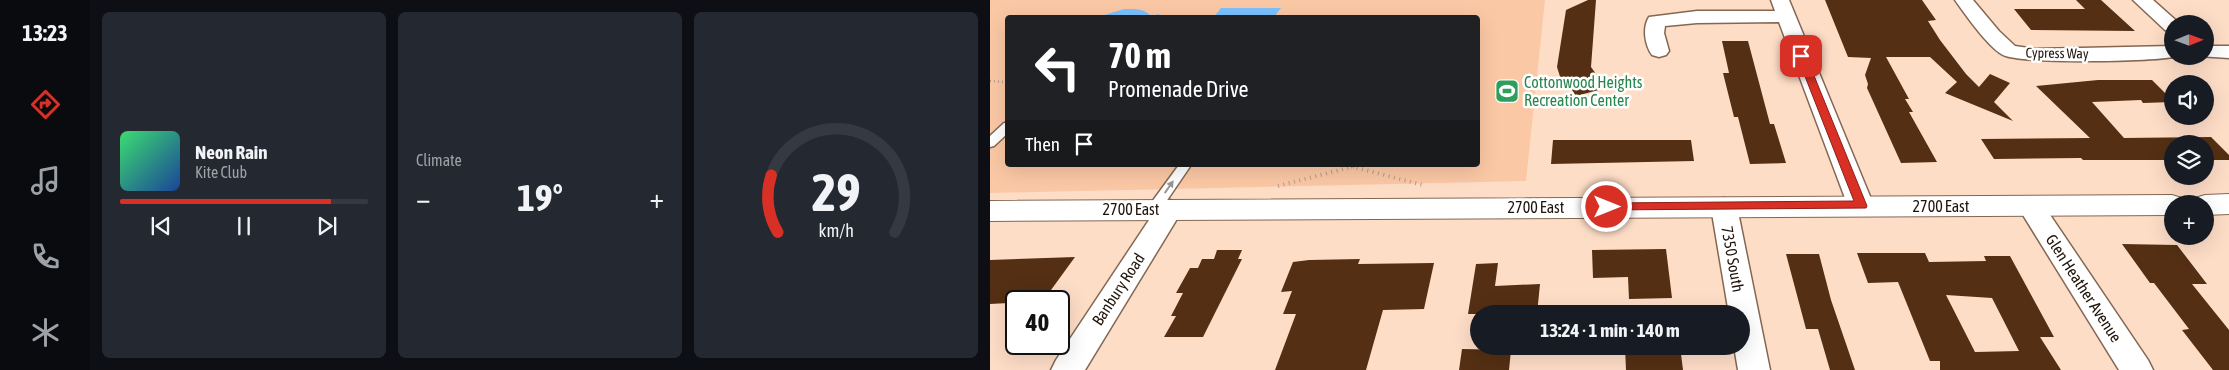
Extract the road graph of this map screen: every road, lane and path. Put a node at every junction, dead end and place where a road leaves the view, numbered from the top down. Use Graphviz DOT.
graph roads {
  1 [pos="1964,0"];
  2 [pos="2142,0"];
  3 [pos="1783,8"];
  4 [pos="2164,19"];
  5 [pos="1659,51"];
  6 [pos="2164,52"];
  7 [pos="2214,52"];
  8 [pos="2229,52"];
  9 [pos="990,81"];
  10 [pos="1005,83"];
  11 [pos="1005,129"];
  12 [pos="990,143"];
  13 [pos="1184,167"];
  14 [pos="1353,167"];
  15 [pos="1424,185"];
  16 [pos="1276,186"];
  17 [pos="2229,204"];
  18 [pos="2164,205"];
  19 [pos="2214,205"];
  20 [pos="1861,206"];
  21 [pos="1724,207"];
  22 [pos="2031,207"];
  23 [pos="1162,209"];
  24 [pos="990,211"];
  25 [pos="1067,370"];
  26 [pos="1754,370"];
  27 [pos="2137,370"];
  1 -- 6 [label="street, Cypress Way"];
  2 -- 4 [label="street"];
  3 -- 5 [label="street"];
  3 -- 20 [label="street"];
  7 -- 8 [label="street"];
  9 -- 10 [label="path"];
  11 -- 12 [label="lane"];
  23 -- 13 [label="lane, one-way"];
  14 -- 15 [label="path"];
  14 -- 16 [label="path"];
  17 -- 19 [label="street"];
  18 -- 22 [label="street, 2700 East"];
  20 -- 21 [label="street, 2700 East"];
  20 -- 22 [label="street, 2700 East"];
  21 -- 23 [label="street, 2700 East"];
  21 -- 26 [label="street, 7350 South"];
  22 -- 27 [label="street, Glen Heather Avenue"];
  23 -- 24 [label="street, 2700 East"];
  23 -- 25 [label="street, Banbury Road"];
}
